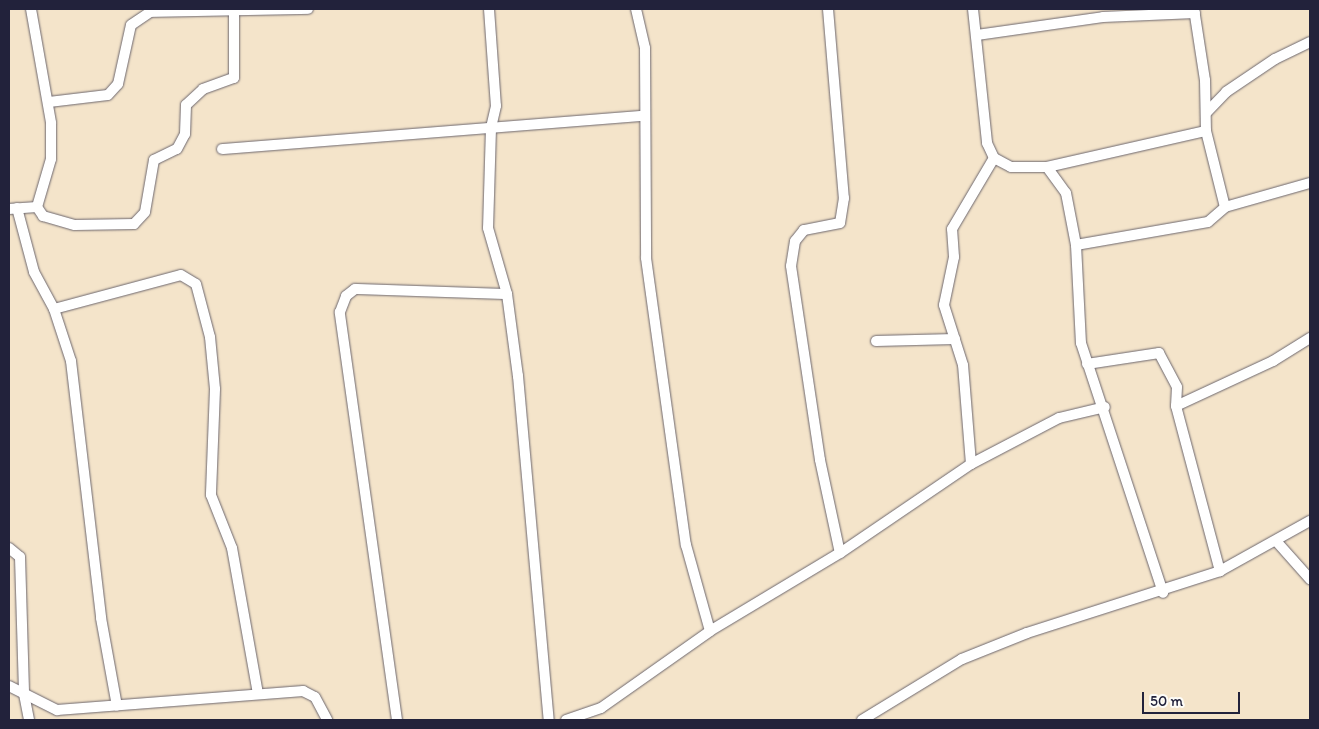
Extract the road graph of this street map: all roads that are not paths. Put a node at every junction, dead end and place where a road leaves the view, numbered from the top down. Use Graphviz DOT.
graph roads {
  1 [pos="30,9"];
  2 [pos="308,9"];
  3 [pos="489,9"];
  4 [pos="636,9"];
  5 [pos="828,9"];
  6 [pos="973,9"];
  7 [pos="1195,11"];
  8 [pos="234,12"];
  9 [pos="137,13"];
  10 [pos="977,35"];
  11 [pos="1310,42"];
  12 [pos="49,102"];
  13 [pos="1207,112"];
  14 [pos="645,116"];
  15 [pos="491,128"];
  16 [pos="1206,131"];
  17 [pos="222,149"];
  18 [pos="994,158"];
  19 [pos="1047,167"];
  20 [pos="1310,183"];
  21 [pos="37,207"];
  22 [pos="1226,207"];
  23 [pos="13,208"];
  24 [pos="1076,245"];
  25 [pos="508,294"];
  26 [pos="54,309"];
  27 [pos="1310,338"];
  28 [pos="955,339"];
  29 [pos="876,341"];
  30 [pos="1087,364"];
  31 [pos="1105,406"];
  32 [pos="1176,406"];
  33 [pos="971,464"];
  34 [pos="1310,521"];
  35 [pos="1277,542"];
  36 [pos="9,548"];
  37 [pos="840,553"];
  38 [pos="1220,572"];
  39 [pos="1310,579"];
  40 [pos="1163,593"];
  41 [pos="710,632"];
  42 [pos="9,686"];
  43 [pos="24,694"];
  44 [pos="258,694"];
  45 [pos="117,706"];
  46 [pos="29,720"];
  47 [pos="327,720"];
  48 [pos="397,720"];
  49 [pos="549,720"];
  50 [pos="566,720"];
  51 [pos="862,720"];
  1 -- 12 [label="street"];
  2 -- 8 [label="street"];
  3 -- 15 [label="street"];
  4 -- 14 [label="street"];
  5 -- 37 [label="street"];
  6 -- 10 [label="street"];
  7 -- 10 [label="street"];
  7 -- 13 [label="street"];
  8 -- 9 [label="street"];
  8 -- 21 [label="street"];
  9 -- 12 [label="street"];
  10 -- 18 [label="street"];
  11 -- 13 [label="street"];
  12 -- 21 [label="street"];
  13 -- 16 [label="street"];
  14 -- 15 [label="street"];
  14 -- 41 [label="street"];
  15 -- 17 [label="street"];
  15 -- 25 [label="street"];
  16 -- 19 [label="street"];
  16 -- 22 [label="street"];
  18 -- 19 [label="street"];
  18 -- 28 [label="street"];
  19 -- 24 [label="street"];
  20 -- 22 [label="street"];
  21 -- 23 [label="street"];
  22 -- 24 [label="street"];
  23 -- 26 [label="street"];
  24 -- 30 [label="street"];
  25 -- 48 [label="street"];
  25 -- 49 [label="street"];
  26 -- 44 [label="street"];
  26 -- 45 [label="street"];
  27 -- 32 [label="street"];
  28 -- 29 [label="street"];
  28 -- 33 [label="street"];
  30 -- 31 [label="street"];
  30 -- 32 [label="street"];
  31 -- 33 [label="street"];
  31 -- 40 [label="street"];
  32 -- 38 [label="street"];
  33 -- 37 [label="street"];
  34 -- 35 [label="street"];
  35 -- 38 [label="street"];
  35 -- 39 [label="street"];
  36 -- 43 [label="street"];
  37 -- 41 [label="street"];
  38 -- 40 [label="street"];
  40 -- 51 [label="street"];
  41 -- 50 [label="street"];
  42 -- 43 [label="street"];
  43 -- 45 [label="street"];
  43 -- 46 [label="street"];
  44 -- 45 [label="street"];
  44 -- 47 [label="street"];
}
